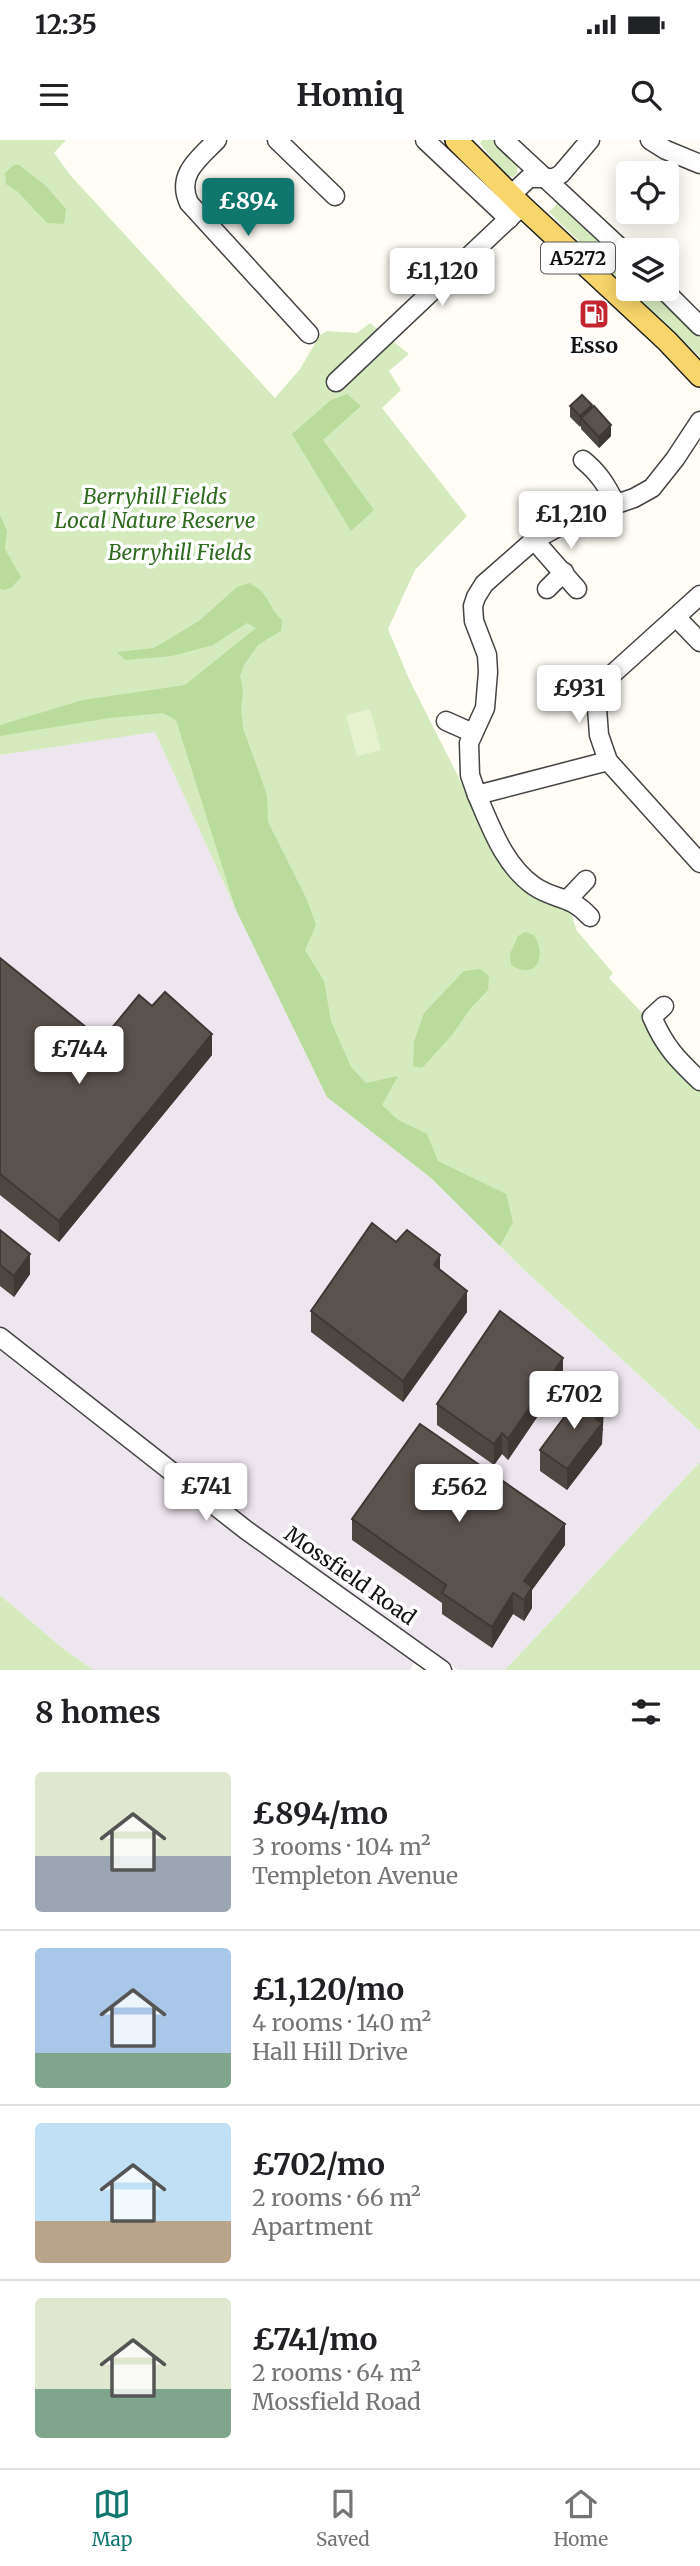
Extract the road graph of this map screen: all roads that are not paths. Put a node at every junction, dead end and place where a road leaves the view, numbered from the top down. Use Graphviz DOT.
graph roads {
  1 [pos="277,140"];
  2 [pos="425,140"];
  3 [pos="456,140"];
  4 [pos="504,140"];
  5 [pos="590,140"];
  6 [pos="650,140"];
  7 [pos="214,141"];
  8 [pos="700,164"];
  9 [pos="542,177"];
  10 [pos="335,196"];
  11 [pos="514,206"];
  12 [pos="616,244"];
  13 [pos="676,301"];
  14 [pos="699,323"];
  15 [pos="309,334"];
  16 [pos="700,376"];
  17 [pos="335,382"];
  18 [pos="700,421"];
  19 [pos="596,464"];
  20 [pos="615,503"];
  21 [pos="534,540"];
  22 [pos="564,572"];
  23 [pos="547,589"];
  24 [pos="578,589"];
  25 [pos="700,596"];
  26 [pos="676,617"];
  27 [pos="700,642"];
  28 [pos="446,722"];
  29 [pos="473,733"];
  30 [pos="608,761"];
  31 [pos="477,795"];
  32 [pos="700,863"];
  33 [pos="586,880"];
  34 [pos="568,899"];
  35 [pos="590,917"];
  36 [pos="653,1010"];
  37 [pos="700,1082"];
  38 [pos="0,1337"];
  39 [pos="442,1670"];
  1 -- 10 [label="street"];
  2 -- 11 [label="street"];
  3 -- 11 [label="main road, A5272"];
  4 -- 9 [label="street"];
  5 -- 9 [label="street"];
  6 -- 8 [label="street"];
  7 -- 15 [label="street"];
  9 -- 11 [label="street"];
  9 -- 12 [label="street"];
  11 -- 16 [label="main road, A5272"];
  11 -- 17 [label="street"];
  13 -- 14 [label="street"];
  18 -- 20 [label="street"];
  19 -- 20 [label="street"];
  20 -- 21 [label="street"];
  21 -- 22 [label="street"];
  21 -- 29 [label="street"];
  22 -- 23 [label="street"];
  22 -- 24 [label="street"];
  25 -- 26 [label="street"];
  26 -- 27 [label="street"];
  26 -- 30 [label="street"];
  28 -- 29 [label="street"];
  29 -- 31 [label="street"];
  30 -- 31 [label="street"];
  30 -- 32 [label="street"];
  31 -- 34 [label="street"];
  33 -- 34 [label="street"];
  34 -- 35 [label="street"];
  36 -- 37 [label="street"];
  38 -- 39 [label="street, Mossfield Road"];
}
